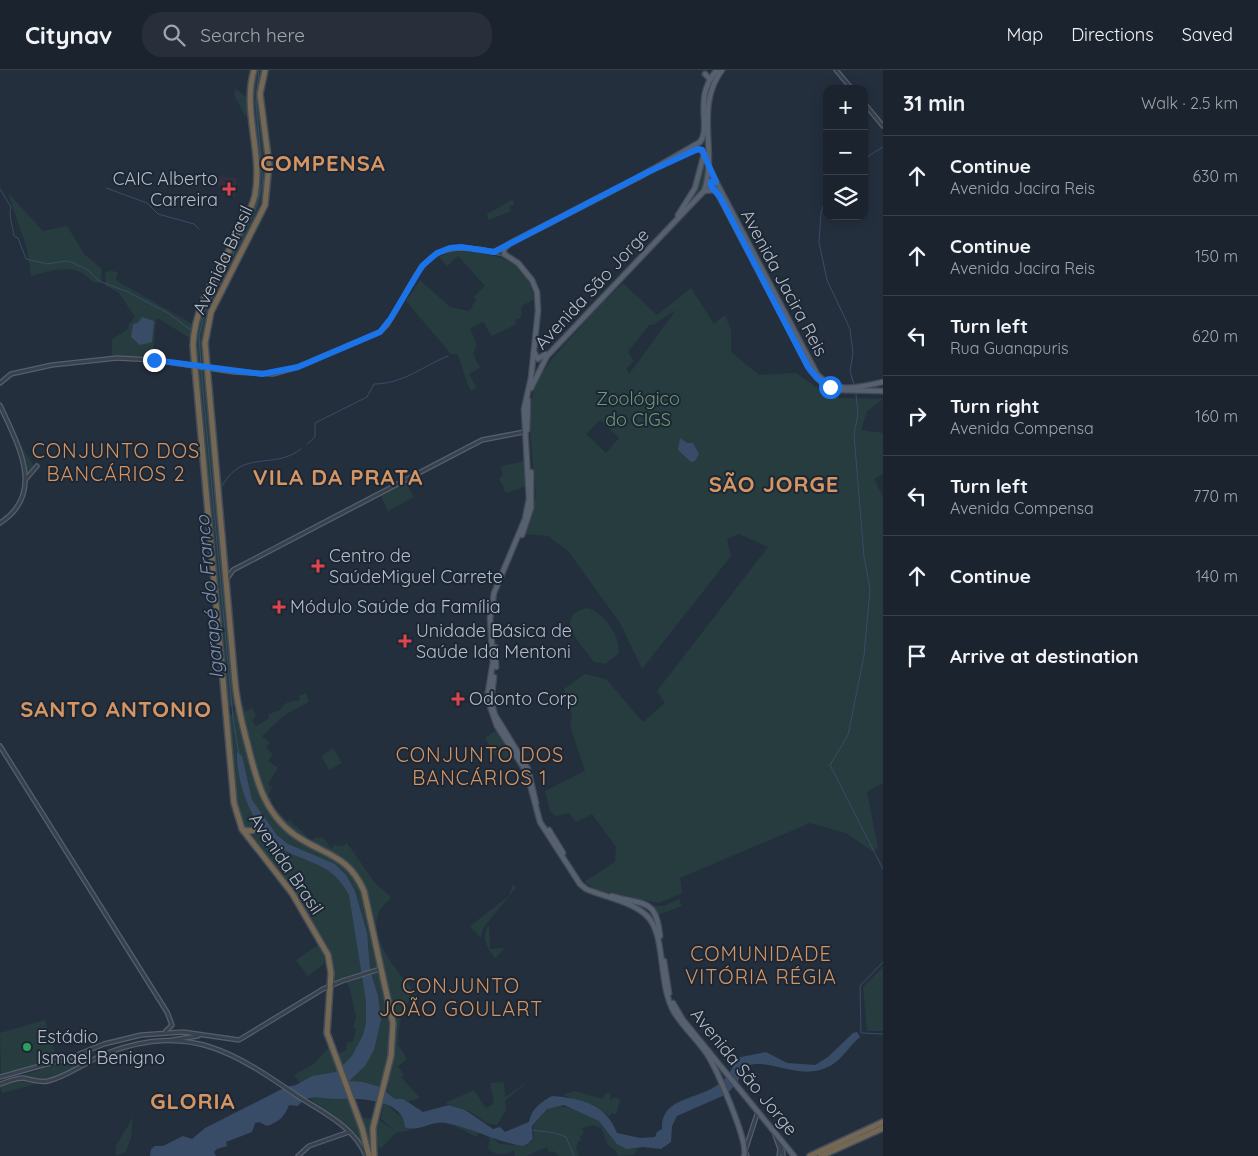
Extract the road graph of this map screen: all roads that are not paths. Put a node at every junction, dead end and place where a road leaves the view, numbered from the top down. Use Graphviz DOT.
graph roads {
  1 [pos="254,70"];
  2 [pos="266,70"];
  3 [pos="717,70"];
  4 [pos="722,70"];
  5 [pos="836,70"];
  6 [pos="705,74"];
  7 [pos="710,78"];
  8 [pos="849,85"];
  9 [pos="868,108"];
  10 [pos="883,126"];
  11 [pos="703,151"];
  12 [pos="709,168"];
  13 [pos="648,172"];
  14 [pos="716,182"];
  15 [pos="714,190"];
  16 [pos="704,192"];
  17 [pos="671,224"];
  18 [pos="509,244"];
  19 [pos="494,252"];
  20 [pos="504,254"];
  21 [pos="605,296"];
  22 [pos="534,351"];
  23 [pos="195,366"];
  24 [pos="205,368"];
  25 [pos="882,382"];
  26 [pos="0,383"];
  27 [pos="883,391"];
  28 [pos="0,404"];
  29 [pos="524,432"];
  30 [pos="37,466"];
  31 [pos="26,480"];
  32 [pos="0,523"];
  33 [pos="225,567"];
  34 [pos="233,570"];
  35 [pos="226,581"];
  36 [pos="0,746"];
  37 [pos="257,829"];
  38 [pos="242,830"];
  39 [pos="383,971"];
  40 [pos="331,986"];
  41 [pos="163,1032"];
  42 [pos="213,1037"];
  43 [pos="170,1041"];
  44 [pos="96,1048"];
  45 [pos="85,1052"];
  46 [pos="99,1056"];
  47 [pos="90,1061"];
  48 [pos="0,1077"];
  49 [pos="0,1084"];
  50 [pos="758,1110"];
  51 [pos="883,1122"];
  52 [pos="345,1128"];
  53 [pos="883,1128"];
  54 [pos="774,1131"];
  55 [pos="350,1132"];
  56 [pos="341,1133"];
  57 [pos="745,1154"];
  58 [pos="298,1156"];
  59 [pos="368,1156"];
  60 [pos="374,1156"];
  61 [pos="780,1156"];
  62 [pos="783,1156"];
  63 [pos="794,1156"];
  64 [pos="810,1156"];
  65 [pos="821,1156"];
  1 -- 23 [label="highway, Avenida Brasil"];
  2 -- 24 [label="highway, Avenida Brasil"];
  3 -- 7 [label="main road"];
  4 -- 12 [label="main road"];
  5 -- 8 [label="street"];
  6 -- 7 [label="main road"];
  7 -- 13 [label="main road"];
  9 -- 10 [label="street"];
  11 -- 12 [label="main road"];
  11 -- 13 [label="main road"];
  11 -- 17 [label="main road"];
  12 -- 14 [label="main road, Avenida Jacira Reis"];
  12 -- 16 [label="main road"];
  13 -- 18 [label="main road"];
  14 -- 15 [label="main road"];
  14 -- 25 [label="main road, Avenida Jacira Reis"];
  15 -- 16 [label="main road"];
  15 -- 27 [label="main road, Avenida Jacira Reis"];
  16 -- 17 [label="main road, Avenida São Jorge"];
  17 -- 21 [label="main road, Avenida São Jorge"];
  18 -- 19 [label="street"];
  18 -- 20 [label="main road"];
  19 -- 20 [label="street"];
  19 -- 24 [label="street"];
  20 -- 22 [label="main road, Avenida São Jorge"];
  21 -- 22 [label="main road"];
  21 -- 50 [label="main road, Avenida São Jorge"];
  22 -- 29 [label="main road, Avenida São Jorge"];
  23 -- 24 [label="street"];
  23 -- 26 [label="street"];
  23 -- 38 [label="highway, Avenida Brasil"];
  24 -- 33 [label="highway, Avenida Brasil"];
  28 -- 31 [label="street"];
  29 -- 34 [label="street"];
  29 -- 57 [label="main road, Avenida São Jorge"];
  30 -- 31 [label="street"];
  31 -- 32 [label="street"];
  33 -- 34 [label="street"];
  33 -- 35 [label="highway, Avenida Brasil"];
  34 -- 35 [label="street"];
  35 -- 39 [label="highway, Avenida Brasil"];
  36 -- 41 [label="street"];
  37 -- 38 [label="highway"];
  38 -- 40 [label="highway, Avenida Brasil"];
  39 -- 40 [label="street"];
  39 -- 60 [label="highway, Avenida Brasil"];
  40 -- 42 [label="street"];
  40 -- 59 [label="highway, Avenida Brasil"];
  41 -- 42 [label="street"];
  41 -- 44 [label="street"];
  42 -- 43 [label="street"];
  43 -- 46 [label="street"];
  43 -- 52 [label="street"];
  44 -- 45 [label="street"];
  44 -- 46 [label="street"];
  45 -- 47 [label="street"];
  45 -- 48 [label="street"];
  46 -- 47 [label="street"];
  47 -- 49 [label="street"];
  50 -- 54 [label="main road, Avenida São Jorge"];
  50 -- 57 [label="street"];
  51 -- 64 [label="highway"];
  52 -- 55 [label="street"];
  52 -- 56 [label="street"];
  53 -- 65 [label="highway"];
  54 -- 61 [label="street"];
  54 -- 62 [label="street"];
  54 -- 63 [label="main road, Avenida São Jorge"];
  55 -- 56 [label="street"];
  55 -- 59 [label="street"];
  56 -- 58 [label="street"];
}
